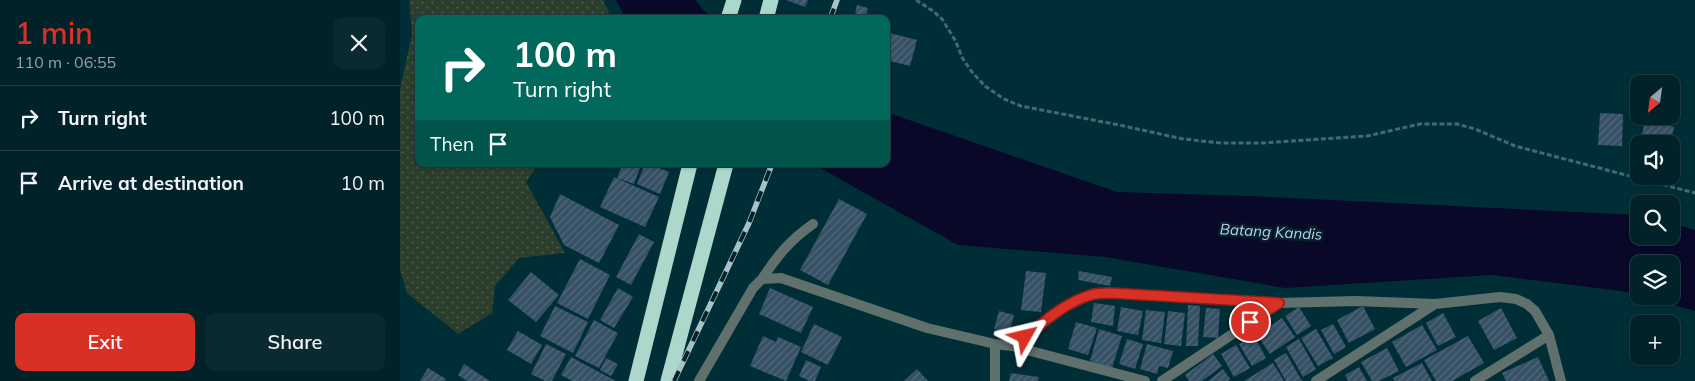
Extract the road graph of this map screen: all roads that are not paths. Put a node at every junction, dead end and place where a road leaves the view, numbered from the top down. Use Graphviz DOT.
graph roads {
  1 [pos="734,0"];
  2 [pos="771,0"];
  3 [pos="730,15"];
  4 [pos="767,15"];
  5 [pos="689,167"];
  6 [pos="725,167"];
  7 [pos="813,224"];
  8 [pos="762,279"];
  9 [pos="1279,303"];
  10 [pos="1436,304"];
  11 [pos="1549,335"];
  12 [pos="995,344"];
  13 [pos="1012,346"];
  14 [pos="636,381"];
  15 [pos="668,381"];
  16 [pos="699,381"];
  17 [pos="994,381"];
  18 [pos="1144,381"];
  19 [pos="1162,381"];
  20 [pos="1316,381"];
  21 [pos="1475,381"];
  22 [pos="1561,381"];
  1 -- 3 [label="highway"];
  2 -- 4 [label="highway"];
  5 -- 14 [label="highway"];
  6 -- 15 [label="highway"];
  7 -- 8 [label="street"];
  8 -- 12 [label="street"];
  8 -- 16 [label="street"];
  9 -- 10 [label="street"];
  9 -- 13 [label="street"];
  9 -- 19 [label="street"];
  10 -- 11 [label="street"];
  10 -- 20 [label="street"];
  11 -- 21 [label="street"];
  11 -- 22 [label="street"];
  12 -- 13 [label="street"];
  12 -- 17 [label="street"];
  13 -- 18 [label="street"];
}
